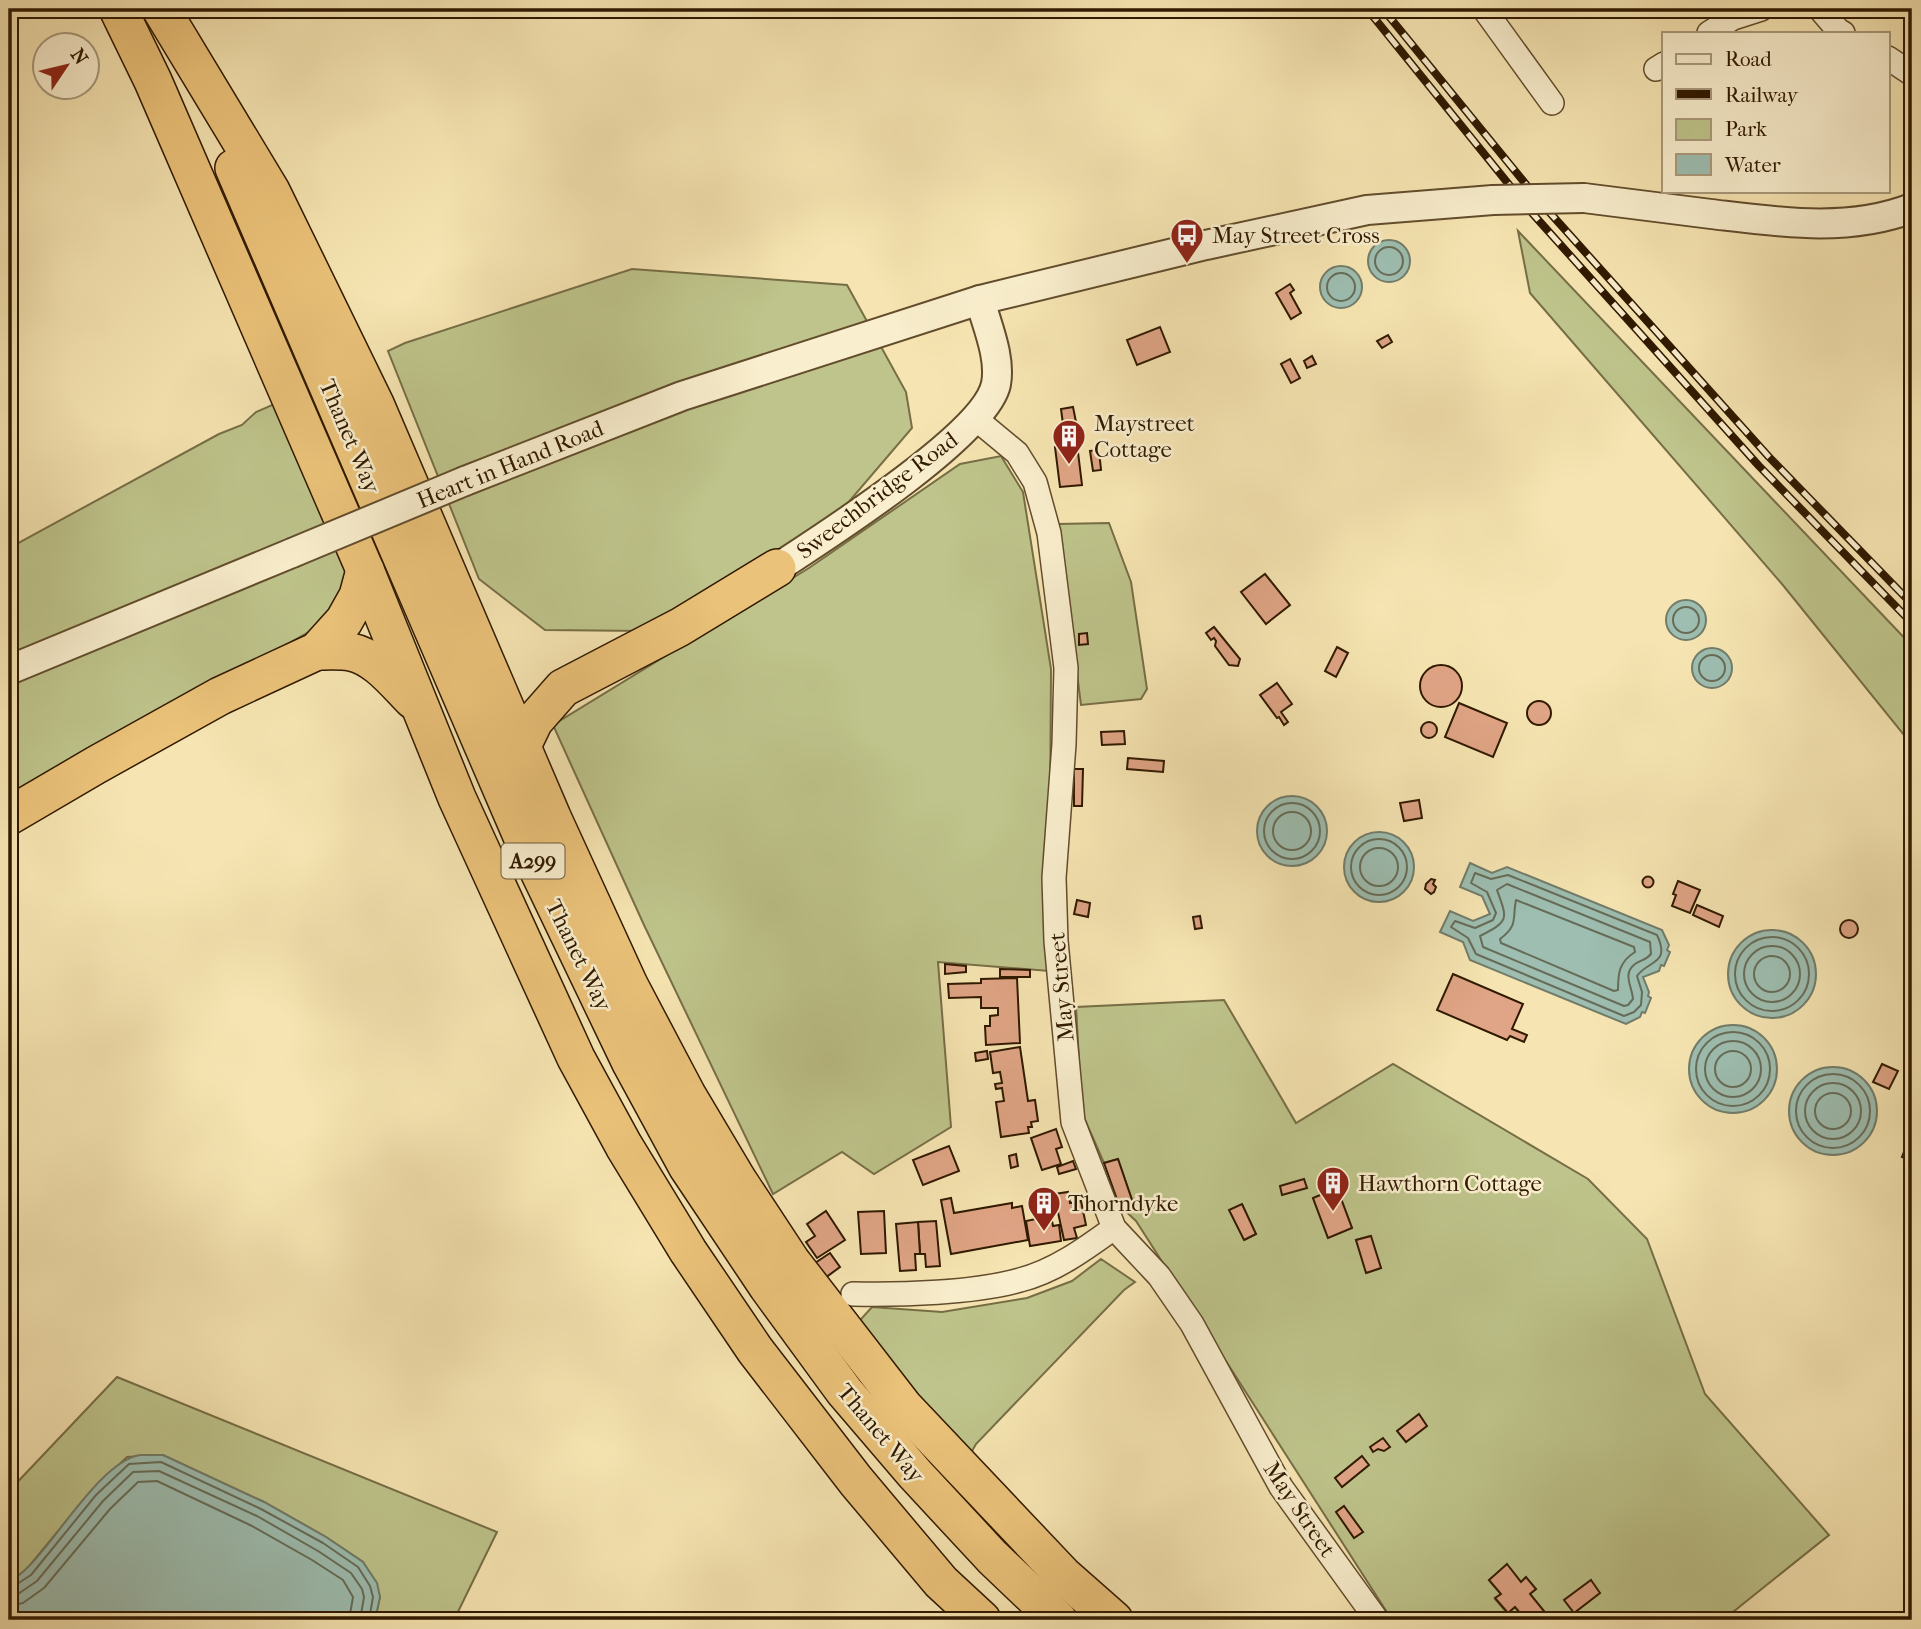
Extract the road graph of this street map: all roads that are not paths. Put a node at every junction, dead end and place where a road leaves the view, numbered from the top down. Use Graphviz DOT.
graph roads {
  1 [pos="118,9"];
  2 [pos="160,9"];
  3 [pos="1484,9"];
  4 [pos="1761,9"];
  5 [pos="1820,9"];
  6 [pos="1711,32"];
  7 [pos="1841,32"];
  8 [pos="1890,59"];
  9 [pos="1912,74"];
  10 [pos="1552,103"];
  11 [pos="1912,208"];
  12 [pos="980,300"];
  13 [pos="976,419"];
  14 [pos="777,568"];
  15 [pos="365,570"];
  16 [pos="317,651"];
  17 [pos="9,670"];
  18 [pos="492,677"];
  19 [pos="563,688"];
  20 [pos="421,708"];
  21 [pos="522,746"];
  22 [pos="9,816"];
  23 [pos="1114,1228"];
  24 [pos="853,1294"];
  25 [pos="982,1620"];
  26 [pos="1058,1620"];
  27 [pos="1114,1620"];
  28 [pos="1377,1620"];
  1 -- 15 [label="highway, Thanet Way / A299"];
  2 -- 18 [label="highway"];
  2 -- 26 [label="highway, Thanet Way / A299"];
  3 -- 10 [label="street"];
  4 -- 6 [label="street"];
  5 -- 7 [label="street"];
  8 -- 9 [label="street"];
  11 -- 12 [label="street, Heart in Hand Road, bridge"];
  12 -- 13 [label="street"];
  12 -- 17 [label="street, Heart in Hand Road, bridge"];
  13 -- 14 [label="street, Sweechbridge Road"];
  13 -- 23 [label="street, May Street"];
  14 -- 19 [label="highway"];
  15 -- 16 [label="highway"];
  15 -- 20 [label="highway, Thanet Way / A299"];
  16 -- 20 [label="highway"];
  16 -- 22 [label="highway"];
  18 -- 19 [label="highway"];
  18 -- 21 [label="highway"];
  19 -- 21 [label="highway"];
  20 -- 25 [label="highway, Thanet Way / A299"];
  21 -- 27 [label="highway"];
  23 -- 24 [label="street"];
  23 -- 28 [label="street, May Street"];
}
